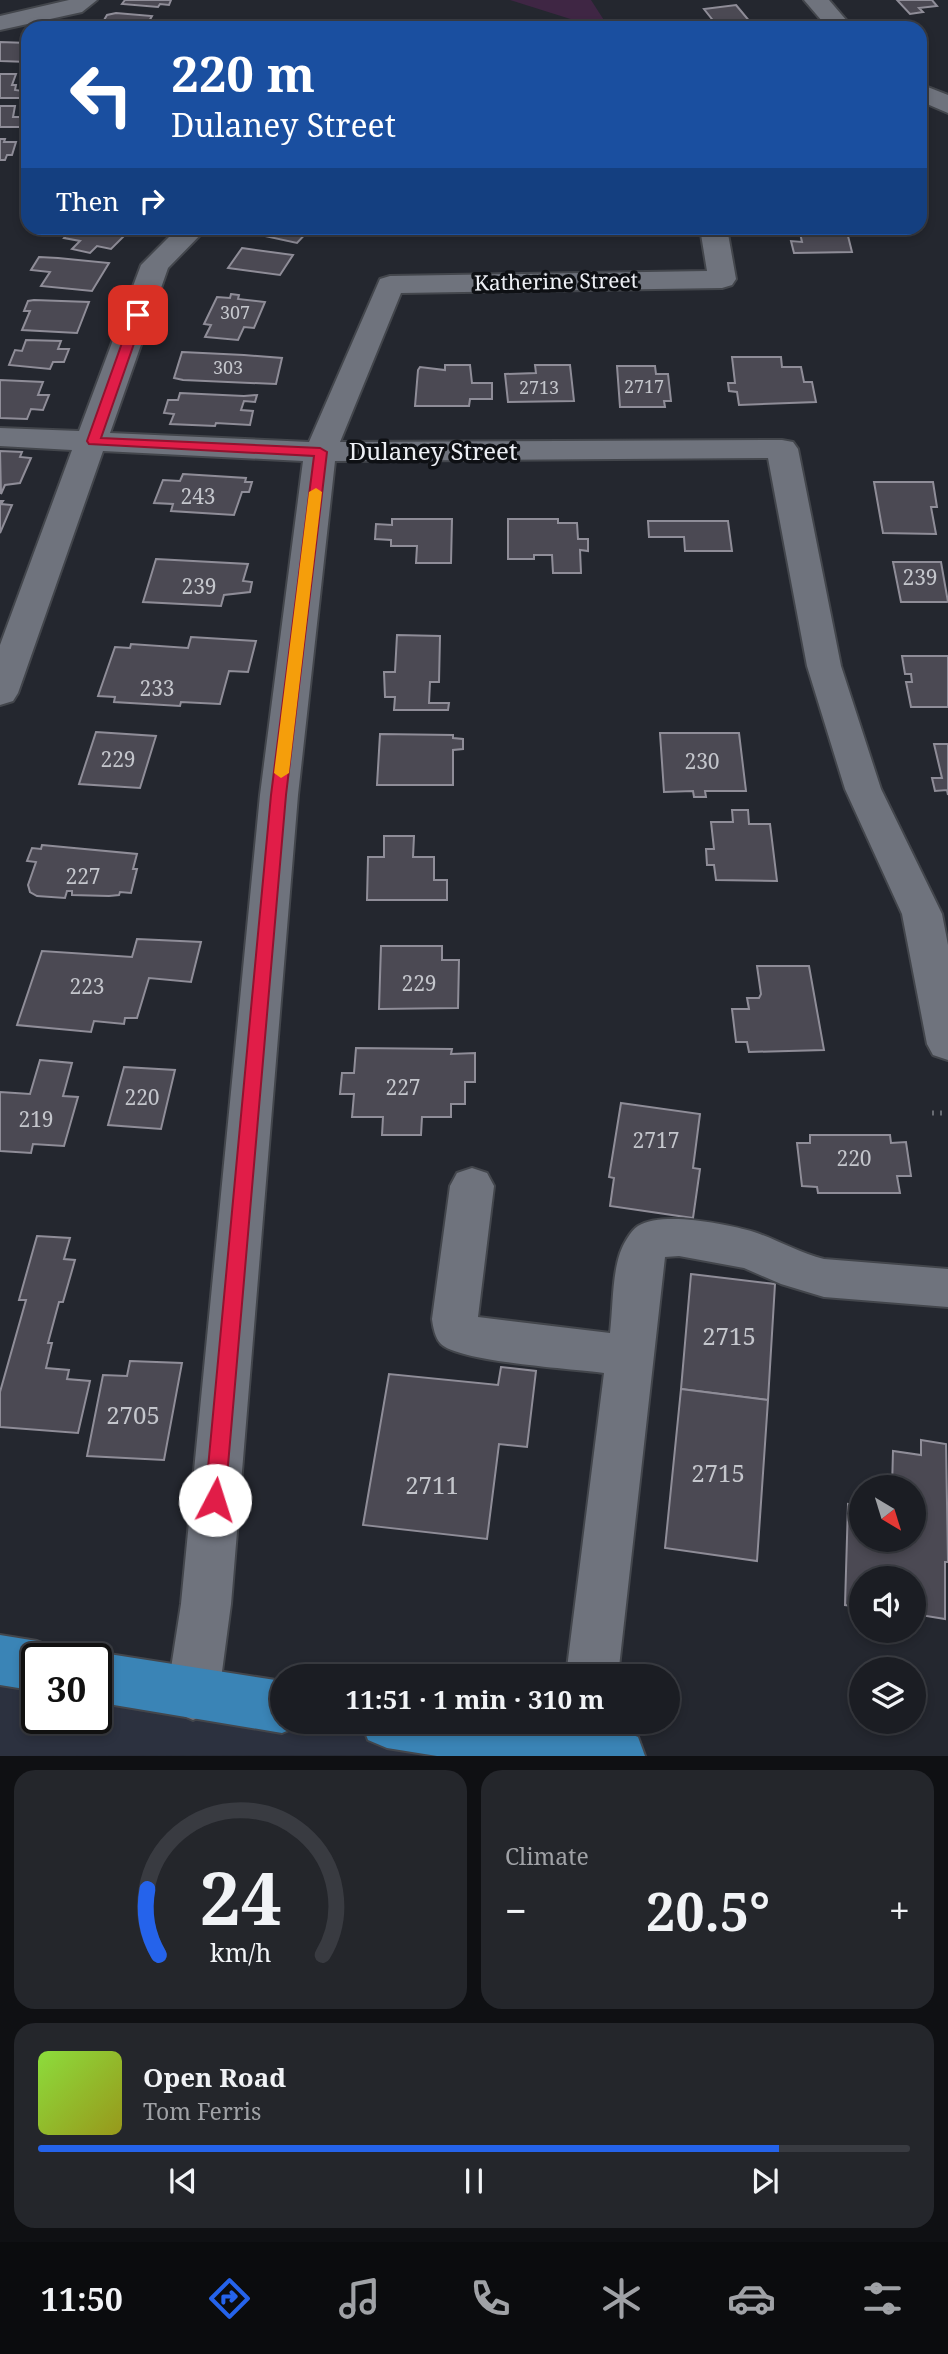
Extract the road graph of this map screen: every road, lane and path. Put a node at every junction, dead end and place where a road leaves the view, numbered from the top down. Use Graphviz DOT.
graph roads {
  1 [pos="85,0"];
  2 [pos="816,0"];
  3 [pos="835,21"];
  4 [pos="0,23"];
  5 [pos="927,94"];
  6 [pos="948,105"];
  7 [pos="186,235"];
  8 [pos="715,235"];
  9 [pos="0,437"];
  10 [pos="93,441"];
  11 [pos="320,452"];
  12 [pos="0,693"];
  13 [pos="948,1044"];
  14 [pos="932,1113"];
  15 [pos="948,1113"];
  16 [pos="472,1186"];
  17 [pos="948,1288"];
  18 [pos="630,1356"];
  19 [pos="0,1660"];
  20 [pos="21,1663"];
  21 [pos="594,1664"];
  22 [pos="112,1680"];
  23 [pos="193,1694"];
  24 [pos="270,1705"];
  25 [pos="511,1734"];
  26 [pos="594,1742"];
  1 -- 4 [label="street"];
  2 -- 3 [label="street"];
  5 -- 6 [label="street"];
  7 -- 10 [label="street"];
  8 -- 11 [label="street, Katherine Street"];
  9 -- 10 [label="street, Dulaney Street"];
  10 -- 11 [label="street, Dulaney Street"];
  10 -- 12 [label="street"];
  11 -- 13 [label="street, Dulaney Street"];
  11 -- 23 [label="street"];
  14 -- 15 [label="path"];
  16 -- 18 [label="street"];
  17 -- 18 [label="street"];
  18 -- 21 [label="street"];
  19 -- 20 [label="main road"];
  22 -- 23 [label="main road"];
  23 -- 24 [label="main road"];
  25 -- 26 [label="main road"];
}
